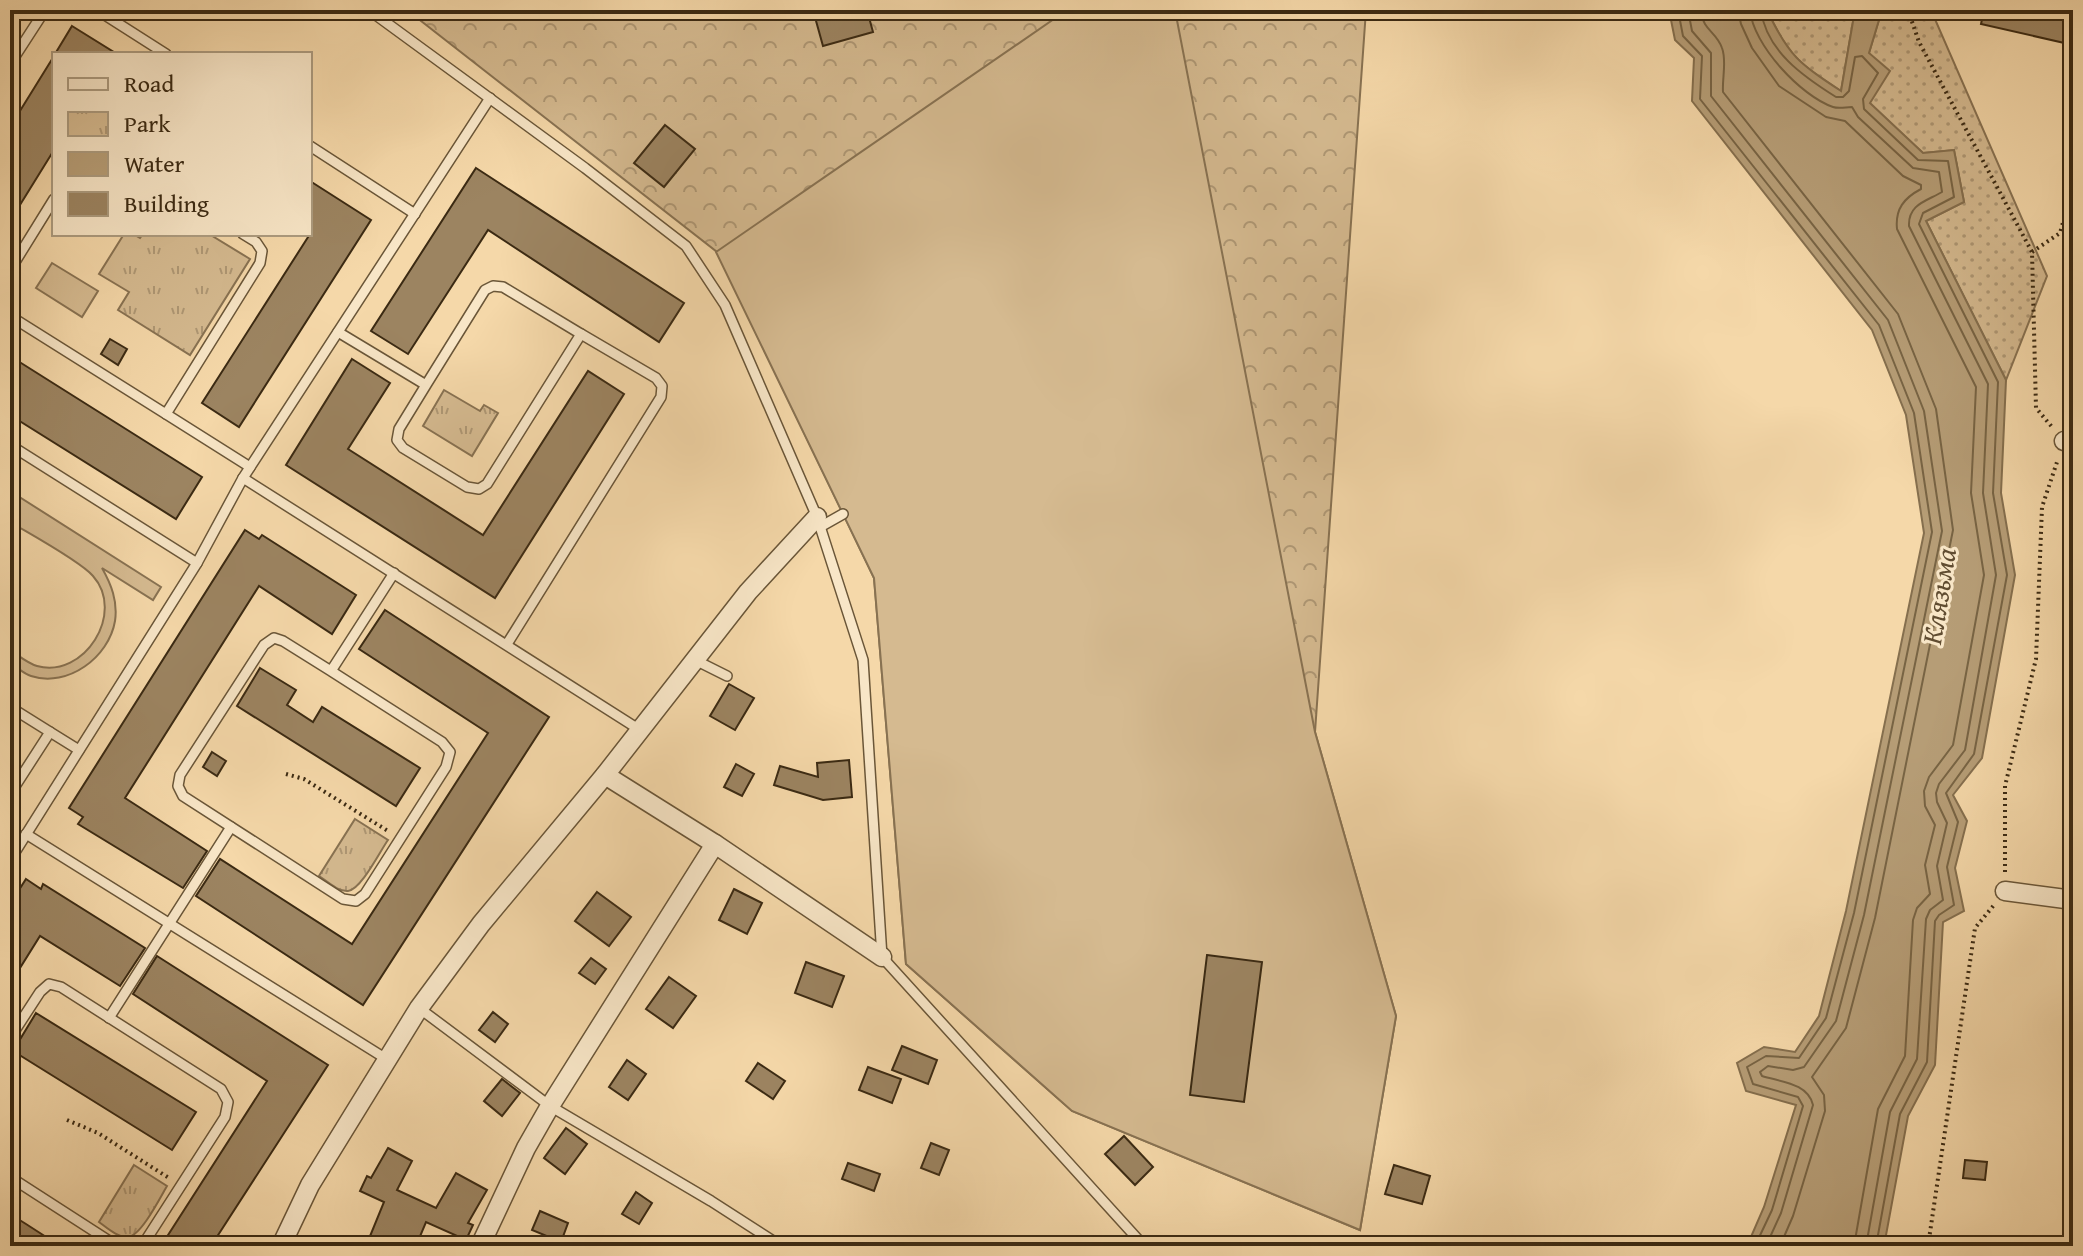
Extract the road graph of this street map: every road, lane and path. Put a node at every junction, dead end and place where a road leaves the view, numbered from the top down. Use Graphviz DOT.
graph roads {
  1 [pos="45,10"];
  2 [pos="97,10"];
  3 [pos="369,10"];
  4 [pos="1908,10"];
  5 [pos="163,52"];
  6 [pos="10,64"];
  7 [pos="490,98"];
  8 [pos="312,147"];
  9 [pos="2073,187"];
  10 [pos="52,202"];
  11 [pos="415,214"];
  12 [pos="246,236"];
  13 [pos="2032,252"];
  14 [pos="10,270"];
  15 [pos="10,316"];
  16 [pos="338,332"];
  17 [pos="581,334"];
  18 [pos="426,385"];
  19 [pos="166,414"];
  20 [pos="2068,442"];
  21 [pos="10,445"];
  22 [pos="250,467"];
  23 [pos="243,478"];
  24 [pos="843,514"];
  25 [pos="819,522"];
  26 [pos="197,563"];
  27 [pos="394,573"];
  28 [pos="507,644"];
  29 [pos="695,660"];
  30 [pos="331,671"];
  31 [pos="727,676"];
  32 [pos="10,707"];
  33 [pos="640,730"];
  34 [pos="50,732"];
  35 [pos="79,750"];
  36 [pos="286,774"];
  37 [pos="605,775"];
  38 [pos="10,794"];
  39 [pos="231,827"];
  40 [pos="26,834"];
  41 [pos="401,839"];
  42 [pos="715,844"];
  43 [pos="10,860"];
  44 [pos="2005,891"];
  45 [pos="2073,900"];
  46 [pos="169,924"];
  47 [pos="882,957"];
  48 [pos="419,1008"];
  49 [pos="109,1018"];
  50 [pos="10,1038"];
  51 [pos="388,1060"];
  52 [pos="550,1106"];
  53 [pos="67,1120"];
  54 [pos="10,1177"];
  55 [pos="181,1185"];
  56 [pos="117,1246"];
  57 [pos="139,1246"];
  58 [pos="281,1246"];
  59 [pos="480,1246"];
  60 [pos="781,1246"];
  61 [pos="1144,1246"];
  62 [pos="1928,1246"];
  1 -- 6 [label="lane"];
  2 -- 5 [label="lane"];
  3 -- 7 [label="lane"];
  4 -- 13 [label="path"];
  7 -- 11 [label="lane"];
  7 -- 25 [label="lane"];
  8 -- 11 [label="lane"];
  9 -- 13 [label="path"];
  10 -- 14 [label="lane"];
  11 -- 16 [label="lane"];
  12 -- 19 [label="lane"];
  13 -- 20 [label="path"];
  15 -- 19 [label="lane"];
  16 -- 18 [label="lane"];
  16 -- 22 [label="lane"];
  17 -- 18 [label="lane"];
  17 -- 18 [label="lane"];
  17 -- 28 [label="lane"];
  19 -- 22 [label="lane"];
  20 -- 44 [label="path"];
  21 -- 26 [label="lane"];
  22 -- 23 [label="lane"];
  23 -- 26 [label="lane"];
  23 -- 27 [label="lane"];
  24 -- 25 [label="lane"];
  25 -- 29 [label="street"];
  25 -- 47 [label="lane"];
  26 -- 35 [label="lane"];
  27 -- 28 [label="lane"];
  27 -- 30 [label="lane"];
  28 -- 33 [label="lane"];
  29 -- 31 [label="lane"];
  29 -- 33 [label="street"];
  30 -- 39 [label="lane"];
  30 -- 41 [label="lane"];
  32 -- 34 [label="lane"];
  33 -- 37 [label="street"];
  34 -- 35 [label="lane"];
  34 -- 38 [label="lane"];
  35 -- 40 [label="lane"];
  36 -- 41 [label="path"];
  37 -- 42 [label="street"];
  37 -- 48 [label="street"];
  39 -- 41 [label="lane"];
  39 -- 46 [label="lane"];
  40 -- 43 [label="lane"];
  40 -- 46 [label="lane"];
  42 -- 47 [label="street"];
  42 -- 52 [label="street"];
  44 -- 45 [label="street"];
  44 -- 62 [label="path"];
  46 -- 49 [label="lane"];
  46 -- 51 [label="lane"];
  47 -- 61 [label="lane"];
  48 -- 51 [label="street"];
  48 -- 52 [label="lane"];
  49 -- 50 [label="lane"];
  49 -- 55 [label="lane"];
  51 -- 58 [label="street"];
  52 -- 59 [label="street"];
  52 -- 60 [label="lane"];
  53 -- 55 [label="path"];
  54 -- 56 [label="lane"];
  55 -- 57 [label="lane"];
}
